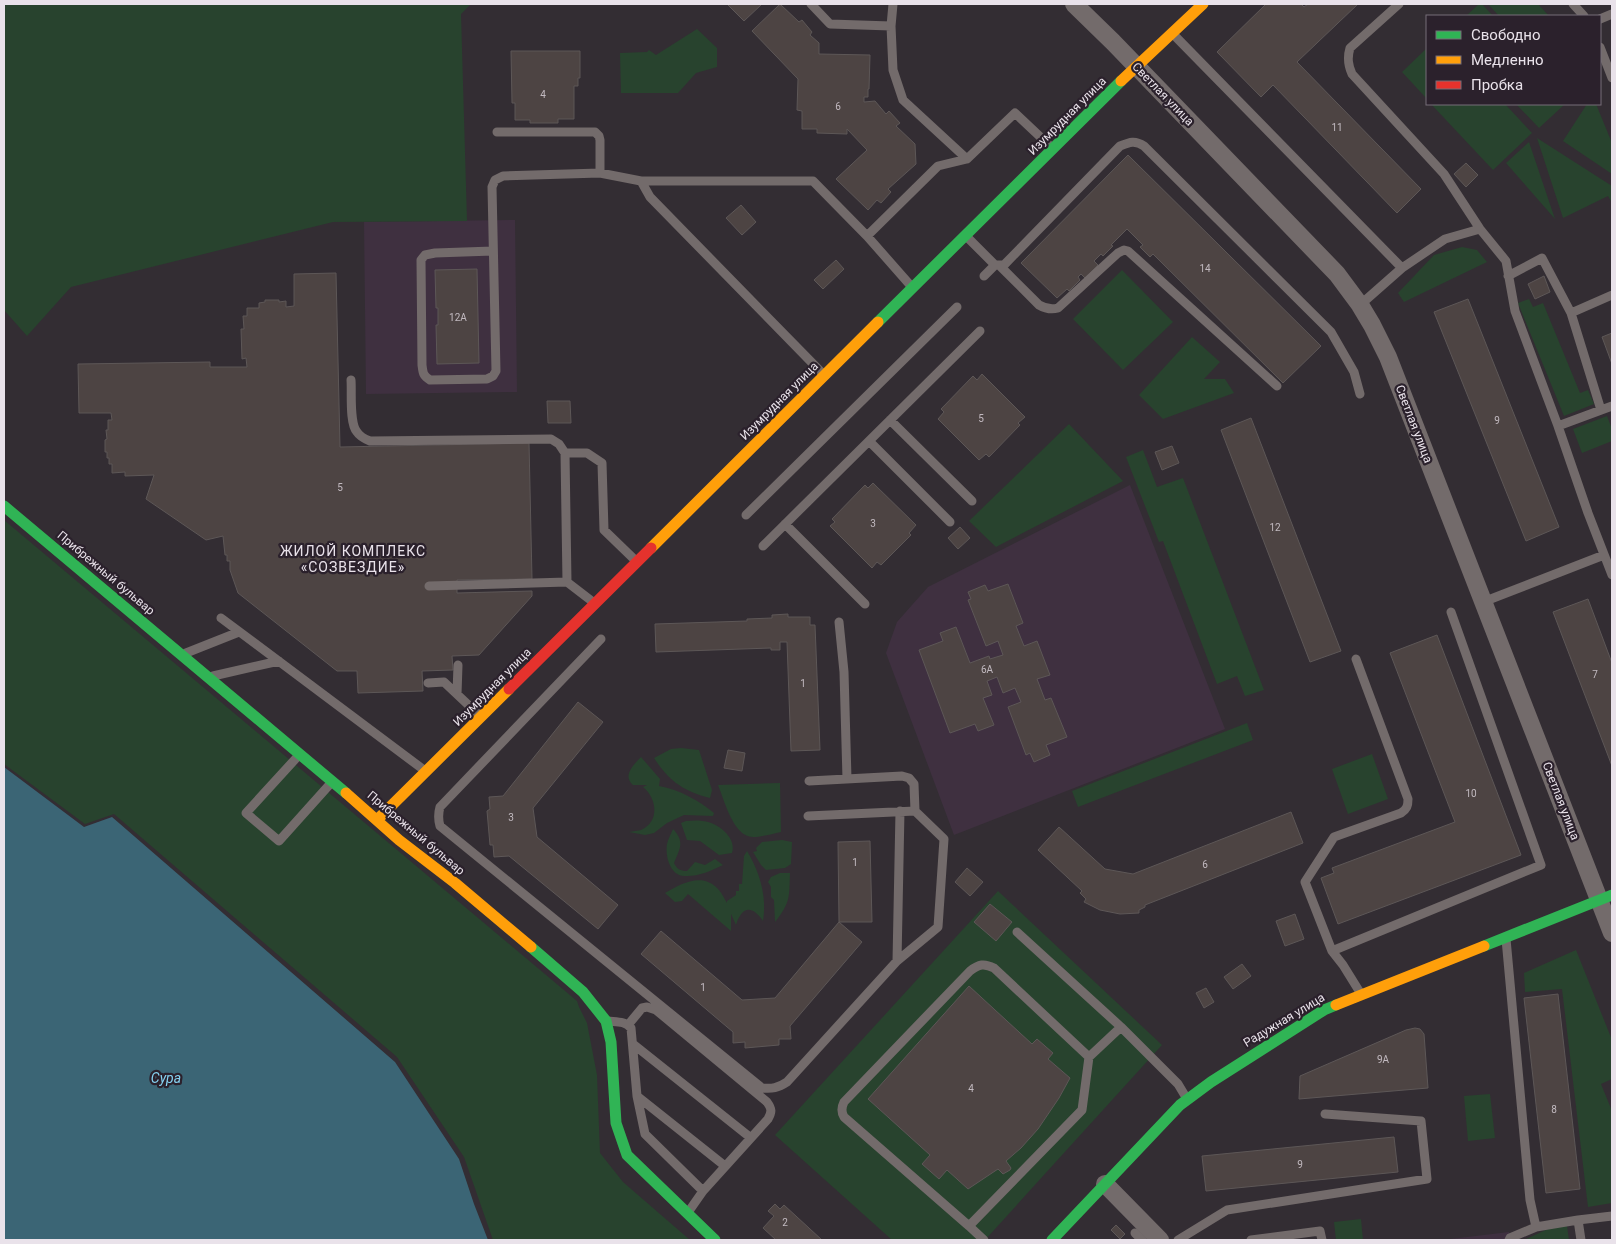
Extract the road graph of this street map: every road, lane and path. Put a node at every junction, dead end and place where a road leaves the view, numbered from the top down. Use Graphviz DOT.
graph roads {
  1 [pos="811,4"];
  2 [pos="892,4"];
  3 [pos="1074,4"];
  4 [pos="1203,4"];
  5 [pos="1398,4"];
  6 [pos="1573,4"];
  7 [pos="1583,15"];
  8 [pos="891,26"];
  9 [pos="1172,33"];
  10 [pos="1601,50"];
  11 [pos="1136,66"];
  12 [pos="1612,78"];
  13 [pos="497,132"];
  14 [pos="1053,149"];
  15 [pos="967,160"];
  16 [pos="600,173"];
  17 [pos="641,181"];
  18 [pos="1480,229"];
  19 [pos="867,236"];
  20 [pos="965,236"];
  21 [pos="493,251"];
  22 [pos="998,266"];
  23 [pos="1402,268"];
  24 [pos="984,276"];
  25 [pos="1508,276"];
  26 [pos="913,288"];
  27 [pos="1612,295"];
  28 [pos="1360,305"];
  29 [pos="957,307"];
  30 [pos="1571,313"];
  31 [pos="980,331"];
  32 [pos="824,376"];
  33 [pos="351,380"];
  34 [pos="1277,386"];
  35 [pos="1360,394"];
  36 [pos="1612,406"];
  37 [pos="1601,410"];
  38 [pos="890,420"];
  39 [pos="1558,426"];
  40 [pos="869,441"];
  41 [pos="565,453"];
  42 [pos="972,501"];
  43 [pos="8,513"];
  44 [pos="746,516"];
  45 [pos="950,522"];
  46 [pos="785,524"];
  47 [pos="763,546"];
  48 [pos="1604,555"];
  49 [pos="637,562"];
  50 [pos="1612,575"];
  51 [pos="567,582"];
  52 [pos="429,586"];
  53 [pos="1483,602"];
  54 [pos="595,604"];
  55 [pos="865,604"];
  56 [pos="1451,612"];
  57 [pos="220,618"];
  58 [pos="839,622"];
  59 [pos="239,632"];
  60 [pos="601,638"];
  61 [pos="182,655"];
  62 [pos="1356,659"];
  63 [pos="279,661"];
  64 [pos="458,665"];
  65 [pos="208,677"];
  66 [pos="428,683"];
  67 [pos="457,694"];
  68 [pos="481,717"];
  69 [pos="300,753"];
  70 [pos="426,771"];
  71 [pos="847,779"];
  72 [pos="333,781"];
  73 [pos="809,781"];
  74 [pos="900,811"];
  75 [pos="915,811"];
  76 [pos="808,816"];
  77 [pos="377,820"];
  78 [pos="1606,898"];
  79 [pos="1017,932"];
  80 [pos="1612,933"];
  81 [pos="1506,937"];
  82 [pos="1332,951"];
  83 [pos="897,961"];
  84 [pos="1362,995"];
  85 [pos="606,1021"];
  86 [pos="628,1024"];
  87 [pos="1122,1027"];
  88 [pos="633,1044"];
  89 [pos="1090,1057"];
  90 [pos="637,1096"];
  91 [pos="1188,1099"];
  92 [pos="1325,1114"];
  93 [pos="751,1138"];
  94 [pos="725,1166"];
  95 [pos="1105,1184"];
  96 [pos="703,1191"];
  97 [pos="687,1214"];
  98 [pos="1612,1216"];
  99 [pos="1578,1220"];
  100 [pos="969,1226"];
  101 [pos="1536,1227"];
  102 [pos="1135,1233"];
  103 [pos="715,1240"];
  104 [pos="984,1240"];
  105 [pos="1052,1240"];
  106 [pos="1142,1240"];
  107 [pos="1160,1240"];
  108 [pos="1178,1240"];
  109 [pos="1251,1240"];
  110 [pos="1322,1240"];
  111 [pos="1509,1240"];
  112 [pos="1580,1240"];
  1 -- 8 [label="lane"];
  2 -- 8 [label="lane"];
  3 -- 11 [label="street, Светлая улица"];
  4 -- 9 [label="main road, Изумрудная улица"];
  5 -- 18 [label="lane"];
  6 -- 7 [label="lane"];
  8 -- 15 [label="lane"];
  9 -- 11 [label="main road, Изумрудная улица"];
  9 -- 23 [label="lane"];
  10 -- 12 [label="lane"];
  11 -- 14 [label="main road, Изумрудная улица"];
  11 -- 28 [label="street, Светлая улица"];
  13 -- 16 [label="lane"];
  14 -- 15 [label="lane"];
  14 -- 20 [label="main road, Изумрудная улица"];
  15 -- 19 [label="lane"];
  16 -- 17 [label="lane"];
  16 -- 21 [label="lane"];
  17 -- 19 [label="lane"];
  17 -- 32 [label="lane"];
  18 -- 23 [label="lane"];
  18 -- 25 [label="lane"];
  19 -- 26 [label="lane"];
  20 -- 22 [label="lane"];
  20 -- 26 [label="main road, Изумрудная улица"];
  21 -- 21 [label="lane"];
  22 -- 24 [label="lane"];
  22 -- 34 [label="lane"];
  22 -- 35 [label="lane"];
  23 -- 28 [label="lane"];
  25 -- 30 [label="lane"];
  25 -- 39 [label="lane"];
  26 -- 32 [label="main road, Изумрудная улица"];
  27 -- 30 [label="lane"];
  28 -- 53 [label="street, Светлая улица"];
  29 -- 44 [label="lane"];
  30 -- 37 [label="lane"];
  31 -- 38 [label="lane"];
  32 -- 49 [label="main road, Изумрудная улица"];
  33 -- 41 [label="lane"];
  36 -- 37 [label="lane"];
  37 -- 39 [label="lane"];
  38 -- 40 [label="lane"];
  38 -- 42 [label="lane"];
  39 -- 48 [label="lane"];
  40 -- 45 [label="lane"];
  40 -- 46 [label="lane"];
  41 -- 49 [label="lane"];
  41 -- 51 [label="lane"];
  43 -- 61 [label="main road, Прибрежный бульвар"];
  46 -- 47 [label="lane"];
  46 -- 55 [label="lane"];
  48 -- 50 [label="lane"];
  48 -- 53 [label="lane"];
  49 -- 54 [label="main road, Изумрудная улица"];
  51 -- 52 [label="lane"];
  51 -- 54 [label="lane"];
  53 -- 78 [label="street, Светлая улица"];
  54 -- 68 [label="main road, Изумрудная улица"];
  56 -- 82 [label="lane"];
  57 -- 59 [label="lane"];
  58 -- 71 [label="lane"];
  59 -- 61 [label="lane"];
  59 -- 63 [label="lane"];
  60 -- 83 [label="lane"];
  61 -- 65 [label="main road, Прибрежный бульвар"];
  62 -- 82 [label="lane"];
  63 -- 65 [label="lane"];
  63 -- 70 [label="lane"];
  64 -- 67 [label="lane"];
  65 -- 69 [label="main road, Прибрежный бульвар"];
  66 -- 67 [label="lane"];
  67 -- 68 [label="lane"];
  68 -- 70 [label="main road, Изумрудная улица"];
  69 -- 72 [label="main road, Прибрежный бульвар"];
  69 -- 72 [label="lane"];
  70 -- 77 [label="main road, Изумрудная улица"];
  71 -- 73 [label="lane"];
  71 -- 75 [label="lane"];
  72 -- 77 [label="main road, Прибрежный бульвар"];
  74 -- 75 [label="lane"];
  74 -- 76 [label="lane"];
  74 -- 83 [label="lane"];
  75 -- 83 [label="lane"];
  77 -- 85 [label="main road, Прибрежный бульвар"];
  78 -- 80 [label="street, Светлая улица"];
  78 -- 81 [label="main road, Радужная улица"];
  79 -- 87 [label="lane"];
  81 -- 84 [label="main road, Радужная улица"];
  81 -- 101 [label="lane"];
  82 -- 84 [label="lane"];
  84 -- 91 [label="main road, Радужная улица"];
  85 -- 86 [label="lane"];
  85 -- 97 [label="main road, Прибрежный бульвар"];
  86 -- 88 [label="lane"];
  86 -- 93 [label="lane"];
  87 -- 89 [label="lane"];
  87 -- 91 [label="lane"];
  88 -- 90 [label="lane"];
  88 -- 93 [label="lane"];
  89 -- 100 [label="lane"];
  89 -- 100 [label="lane"];
  90 -- 94 [label="lane"];
  90 -- 96 [label="lane"];
  91 -- 95 [label="main road, Радужная улица"];
  92 -- 108 [label="lane"];
  93 -- 94 [label="lane"];
  94 -- 96 [label="lane"];
  95 -- 105 [label="main road, Радужная улица"];
  95 -- 107 [label="street"];
  96 -- 97 [label="lane"];
  97 -- 103 [label="main road, Прибрежный бульвар"];
  98 -- 99 [label="lane"];
  99 -- 101 [label="lane"];
  99 -- 112 [label="lane"];
  100 -- 104 [label="lane"];
  101 -- 111 [label="lane"];
  102 -- 106 [label="lane"];
  109 -- 110 [label="lane"];
}
